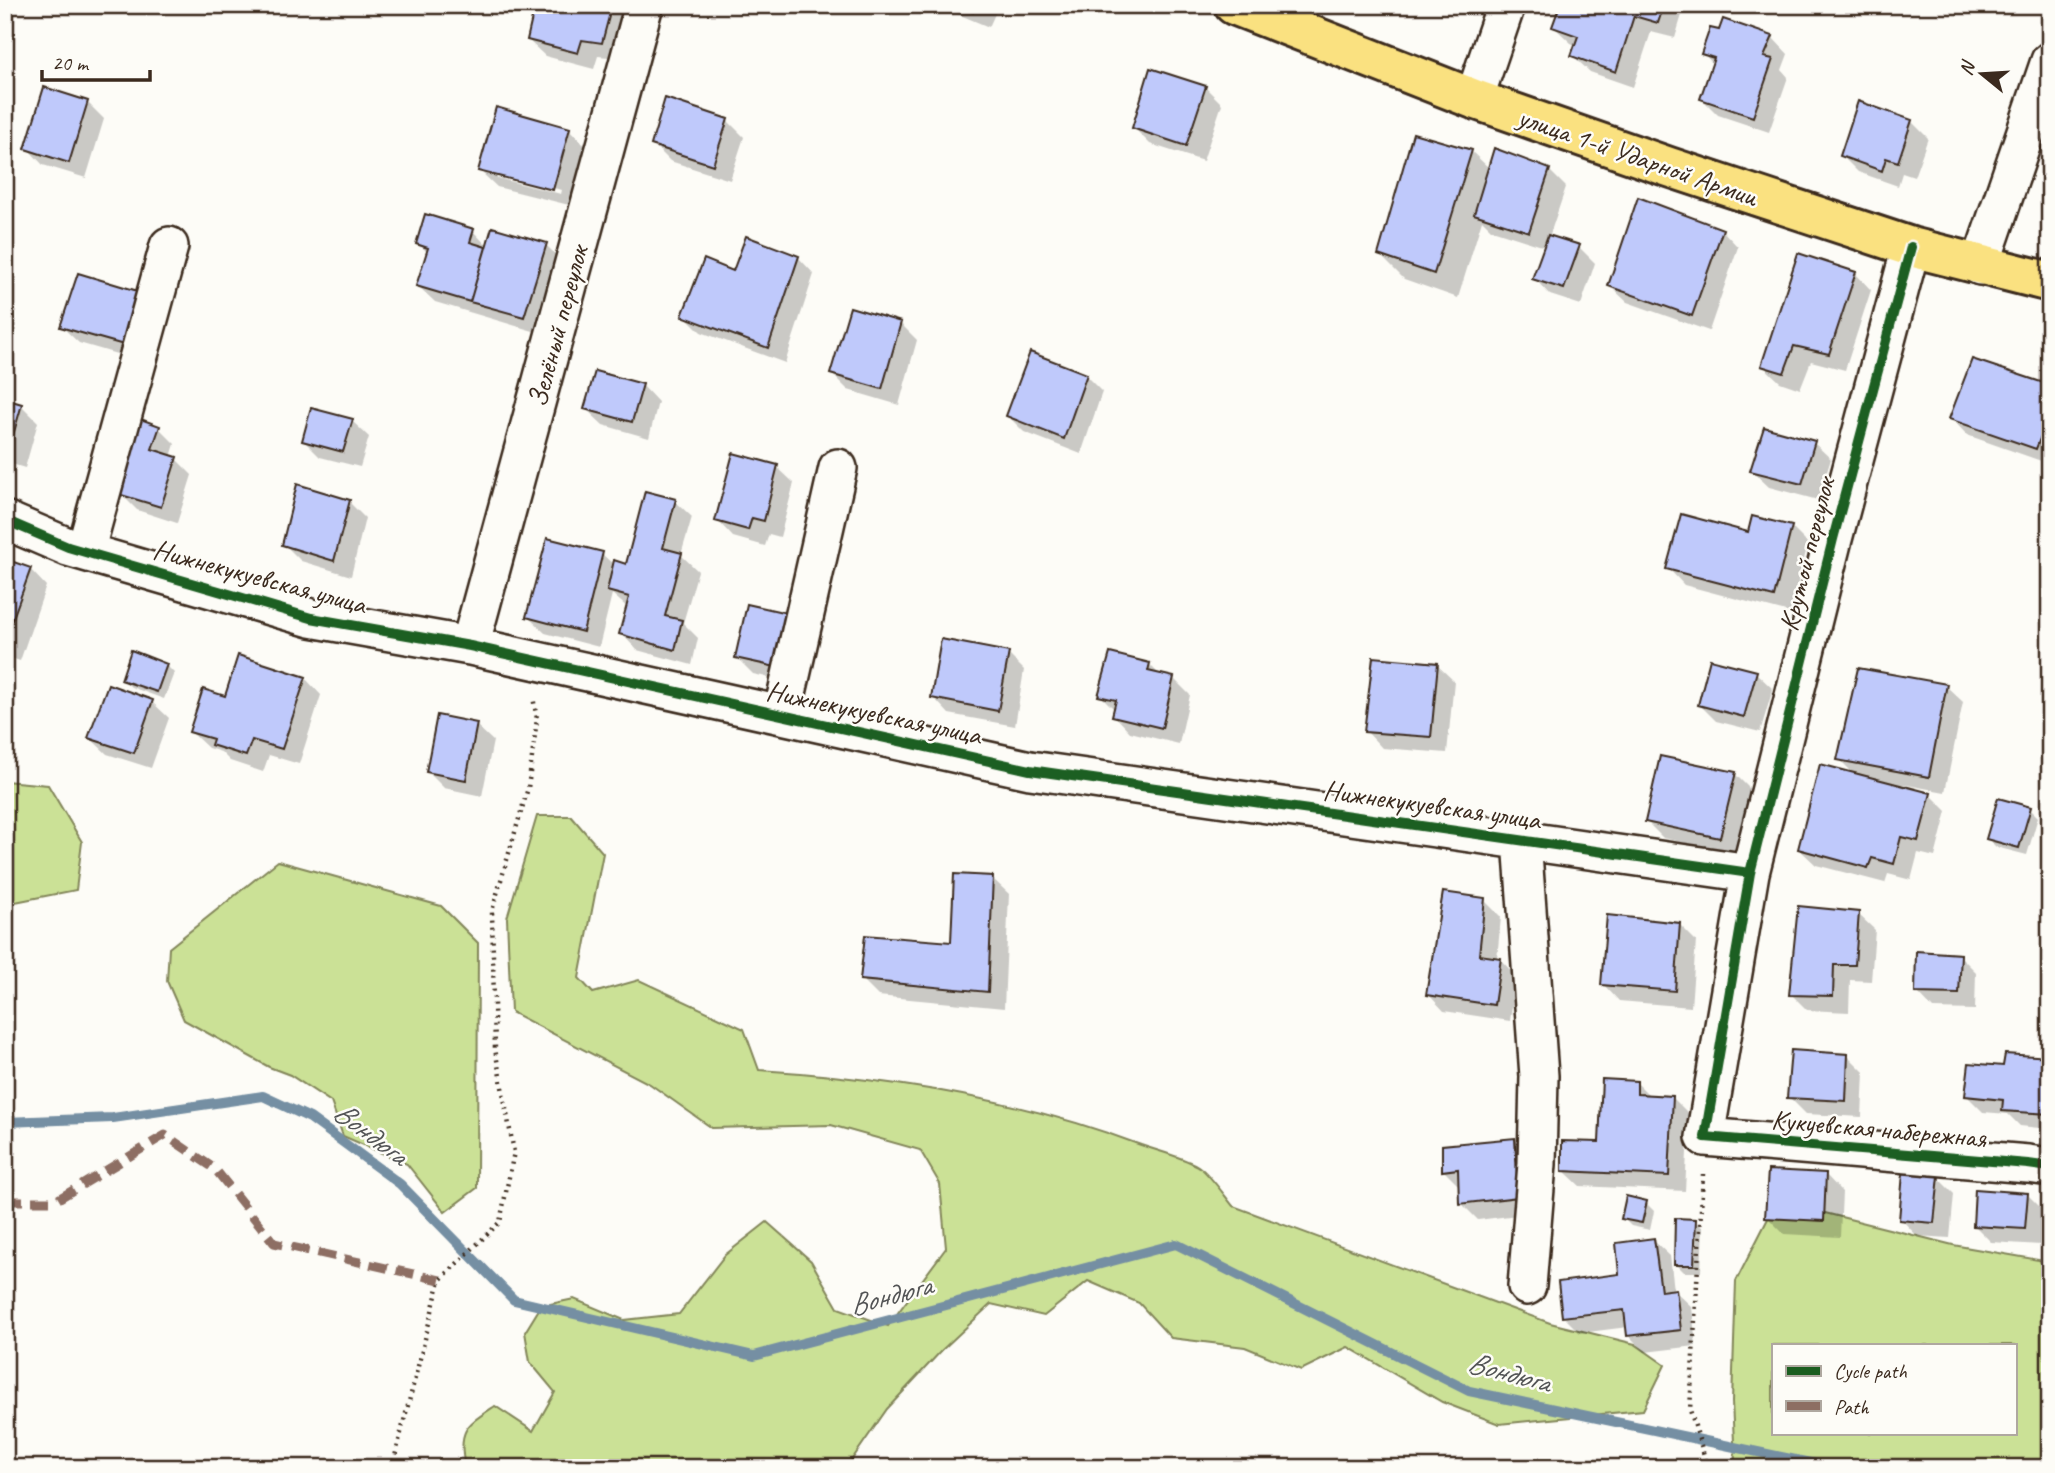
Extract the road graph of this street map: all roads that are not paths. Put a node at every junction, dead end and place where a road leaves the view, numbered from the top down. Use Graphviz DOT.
graph roads {
  1 [pos="644,5"];
  2 [pos="1234,5"];
  3 [pos="1506,5"];
  4 [pos="2050,61"];
  5 [pos="1474,99"];
  6 [pos="169,246"];
  7 [pos="1911,247"];
  8 [pos="1980,266"];
  9 [pos="2050,282"];
  10 [pos="838,468"];
  11 [pos="5,520"];
  12 [pos="85,552"];
  13 [pos="470,646"];
  14 [pos="782,715"];
  15 [pos="1522,840"];
  16 [pos="1750,873"];
  17 [pos="1705,1137"];
  18 [pos="2050,1167"];
  19 [pos="1527,1286"];
  1 -- 13 [label="street, Зелёный переулок"];
  2 -- 5 [label="main road, улица 1-й Ударной Армии"];
  3 -- 5 [label="street"];
  4 -- 8 [label="street"];
  5 -- 7 [label="main road, улица 1-й Ударной Армии"];
  6 -- 12 [label="street"];
  7 -- 8 [label="main road, улица 1-й Ударной Армии"];
  7 -- 16 [label="street, Крутой переулок"];
  8 -- 9 [label="main road, улица 1-й Ударной Армии"];
  10 -- 14 [label="street"];
  11 -- 12 [label="street, Нижнекукуевская улица"];
  12 -- 13 [label="street, Нижнекукуевская улица"];
  13 -- 14 [label="street, Нижнекукуевская улица"];
  14 -- 15 [label="street, Нижнекукуевская улица"];
  15 -- 16 [label="street, Нижнекукуевская улица"];
  15 -- 19 [label="street"];
  16 -- 17 [label="street, Крутой переулок"];
  17 -- 18 [label="street, Кукуевская набережная"];
}
